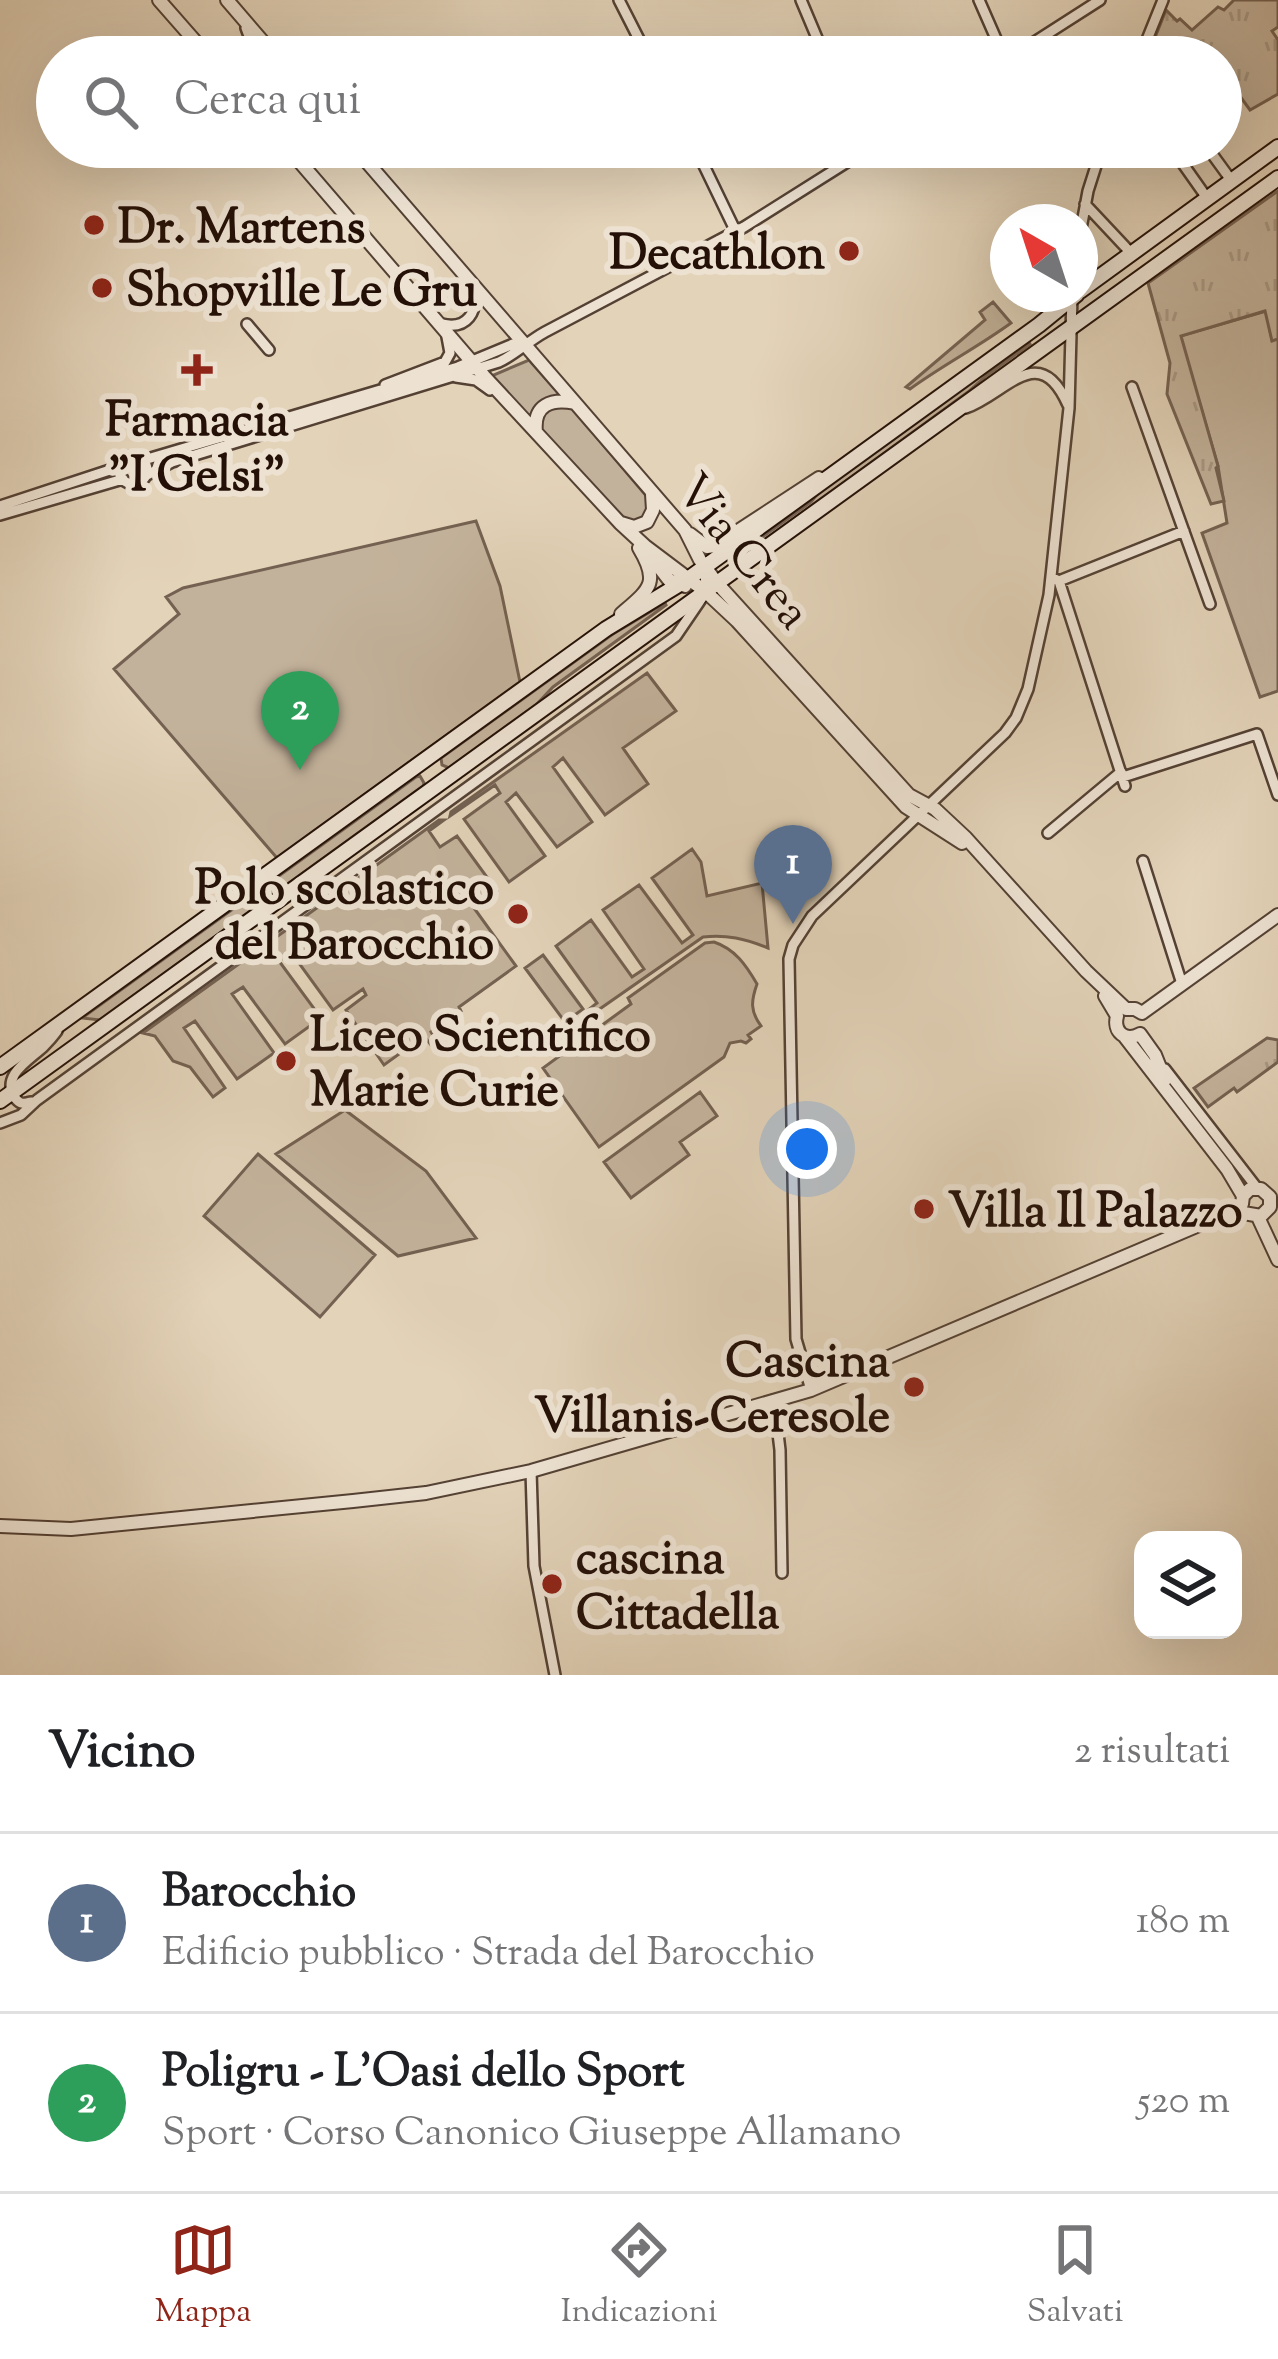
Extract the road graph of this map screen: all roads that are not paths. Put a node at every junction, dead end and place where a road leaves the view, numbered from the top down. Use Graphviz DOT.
graph roads {
  1 [pos="159,0"];
  2 [pos="227,0"];
  3 [pos="620,0"];
  4 [pos="801,0"];
  5 [pos="979,0"];
  6 [pos="1100,0"];
  7 [pos="1160,2"];
  8 [pos="243,19"];
  9 [pos="191,36"];
  10 [pos="249,36"];
  11 [pos="258,36"];
  12 [pos="638,36"];
  13 [pos="816,36"];
  14 [pos="997,36"];
  15 [pos="1042,36"];
  16 [pos="1148,36"];
  17 [pos="1278,147"];
  18 [pos="304,168"];
  19 [pos="372,168"];
  20 [pos="705,168"];
  21 [pos="835,168"];
  22 [pos="1096,168"];
  23 [pos="1186,168"];
  24 [pos="1222,168"];
  25 [pos="1278,178"];
  26 [pos="1232,181"];
  27 [pos="1207,198"];
  28 [pos="1085,204"];
  29 [pos="1098,218"];
  30 [pos="736,232"];
  31 [pos="1131,253"];
  32 [pos="1098,277"];
  33 [pos="472,283"];
  34 [pos="1055,312"];
  35 [pos="1072,312"];
  36 [pos="247,324"];
  37 [pos="442,326"];
  38 [pos="1069,326"];
  39 [pos="525,344"];
  40 [pos="269,350"];
  41 [pos="474,365"];
  42 [pos="451,377"];
  43 [pos="1132,387"];
  44 [pos="378,391"];
  45 [pos="576,403"];
  46 [pos="512,406"];
  47 [pos="1069,408"];
  48 [pos="331,410"];
  49 [pos="950,413"];
  50 [pos="536,432"];
  51 [pos="144,460"];
  52 [pos="837,471"];
  53 [pos="121,473"];
  54 [pos="147,475"];
  55 [pos="652,491"];
  56 [pos="0,510"];
  57 [pos="620,523"];
  58 [pos="685,530"];
  59 [pos="1184,531"];
  60 [pos="633,536"];
  61 [pos="705,566"];
  62 [pos="1055,579"];
  63 [pos="684,582"];
  64 [pos="712,587"];
  65 [pos="1210,604"];
  66 [pos="606,629"];
  67 [pos="427,759"];
  68 [pos="1123,778"];
  69 [pos="443,781"];
  70 [pos="1278,794"];
  71 [pos="924,810"];
  72 [pos="1048,832"];
  73 [pos="1143,861"];
  74 [pos="1278,915"];
  75 [pos="1182,984"];
  76 [pos="1122,1012"];
  77 [pos="1142,1013"];
  78 [pos="66,1019"];
  79 [pos="1132,1036"];
  80 [pos="1155,1055"];
  81 [pos="0,1067"];
  82 [pos="5,1097"];
  83 [pos="1173,1097"];
  84 [pos="37,1100"];
  85 [pos="0,1123"];
  86 [pos="1254,1202"];
  87 [pos="1278,1227"];
  88 [pos="1278,1260"];
  89 [pos="811,1390"];
  90 [pos="774,1400"];
  91 [pos="530,1471"];
  92 [pos="0,1526"];
  93 [pos="782,1573"];
  94 [pos="555,1675"];
  1 -- 9 [label="street"];
  2 -- 8 [label="street"];
  3 -- 12 [label="street"];
  4 -- 13 [label="street"];
  5 -- 14 [label="street"];
  6 -- 15 [label="street"];
  7 -- 16 [label="street"];
  8 -- 10 [label="street"];
  8 -- 11 [label="street"];
  17 -- 26 [label="main road"];
  18 -- 37 [label="street, Via Crea"];
  19 -- 33 [label="street, Via Crea"];
  20 -- 30 [label="street"];
  21 -- 30 [label="street"];
  22 -- 28 [label="street"];
  23 -- 27 [label="street"];
  24 -- 26 [label="street"];
  25 -- 38 [label="main road"];
  26 -- 27 [label="main road"];
  27 -- 31 [label="main road"];
  29 -- 31 [label="street"];
  30 -- 39 [label="street"];
  31 -- 32 [label="main road"];
  33 -- 37 [label="street"];
  33 -- 39 [label="street, Via Crea"];
  34 -- 52 [label="main road"];
  35 -- 38 [label="street"];
  36 -- 40 [label="street"];
  37 -- 41 [label="street, Via Crea"];
  37 -- 44 [label="street"];
  38 -- 47 [label="street"];
  38 -- 49 [label="main road"];
  39 -- 41 [label="street"];
  39 -- 45 [label="street, Via Crea"];
  41 -- 42 [label="street"];
  41 -- 44 [label="street"];
  41 -- 46 [label="street, Via Crea"];
  42 -- 46 [label="street, Via Crea"];
  42 -- 48 [label="street"];
  43 -- 59 [label="street"];
  44 -- 48 [label="street"];
  45 -- 50 [label="street"];
  45 -- 55 [label="street, Via Crea"];
  46 -- 50 [label="street, Via Crea"];
  47 -- 49 [label="street"];
  47 -- 62 [label="street"];
  48 -- 51 [label="street"];
  48 -- 54 [label="street"];
  49 -- 64 [label="main road"];
  50 -- 57 [label="street, Via Crea"];
  51 -- 53 [label="street"];
  51 -- 54 [label="street"];
  52 -- 58 [label="street"];
  52 -- 61 [label="main road"];
  53 -- 54 [label="street"];
  53 -- 56 [label="street"];
  55 -- 57 [label="street"];
  55 -- 58 [label="street, Via Crea"];
  57 -- 60 [label="street, Via Crea"];
  58 -- 61 [label="street, Via Crea"];
  59 -- 62 [label="street"];
  59 -- 65 [label="street"];
  60 -- 63 [label="street, Via Crea"];
  60 -- 66 [label="street"];
  61 -- 63 [label="main road"];
  61 -- 64 [label="street, Via Crea"];
  62 -- 68 [label="street"];
  62 -- 71 [label="street"];
  63 -- 64 [label="street, Via Crea"];
  63 -- 66 [label="main road"];
  64 -- 69 [label="main road"];
  64 -- 71 [label="street, Via Crea"];
  64 -- 84 [label="street"];
  66 -- 67 [label="main road"];
  67 -- 69 [label="main road"];
  67 -- 78 [label="main road"];
  68 -- 70 [label="street"];
  68 -- 72 [label="street"];
  69 -- 82 [label="main road"];
  71 -- 76 [label="street, Via Crea"];
  71 -- 89 [label="street"];
  73 -- 75 [label="street"];
  74 -- 75 [label="street"];
  75 -- 77 [label="street"];
  76 -- 77 [label="street"];
  76 -- 79 [label="street"];
  77 -- 79 [label="street"];
  78 -- 81 [label="main road"];
  78 -- 82 [label="street"];
  79 -- 80 [label="street"];
  79 -- 83 [label="street"];
  80 -- 83 [label="street"];
  80 -- 86 [label="street"];
  82 -- 84 [label="street"];
  83 -- 86 [label="street"];
  84 -- 85 [label="street"];
  86 -- 87 [label="street"];
  86 -- 88 [label="street"];
  86 -- 89 [label="street"];
  89 -- 90 [label="street"];
  90 -- 91 [label="street"];
  90 -- 93 [label="street"];
  91 -- 92 [label="street"];
  91 -- 94 [label="street"];
}
